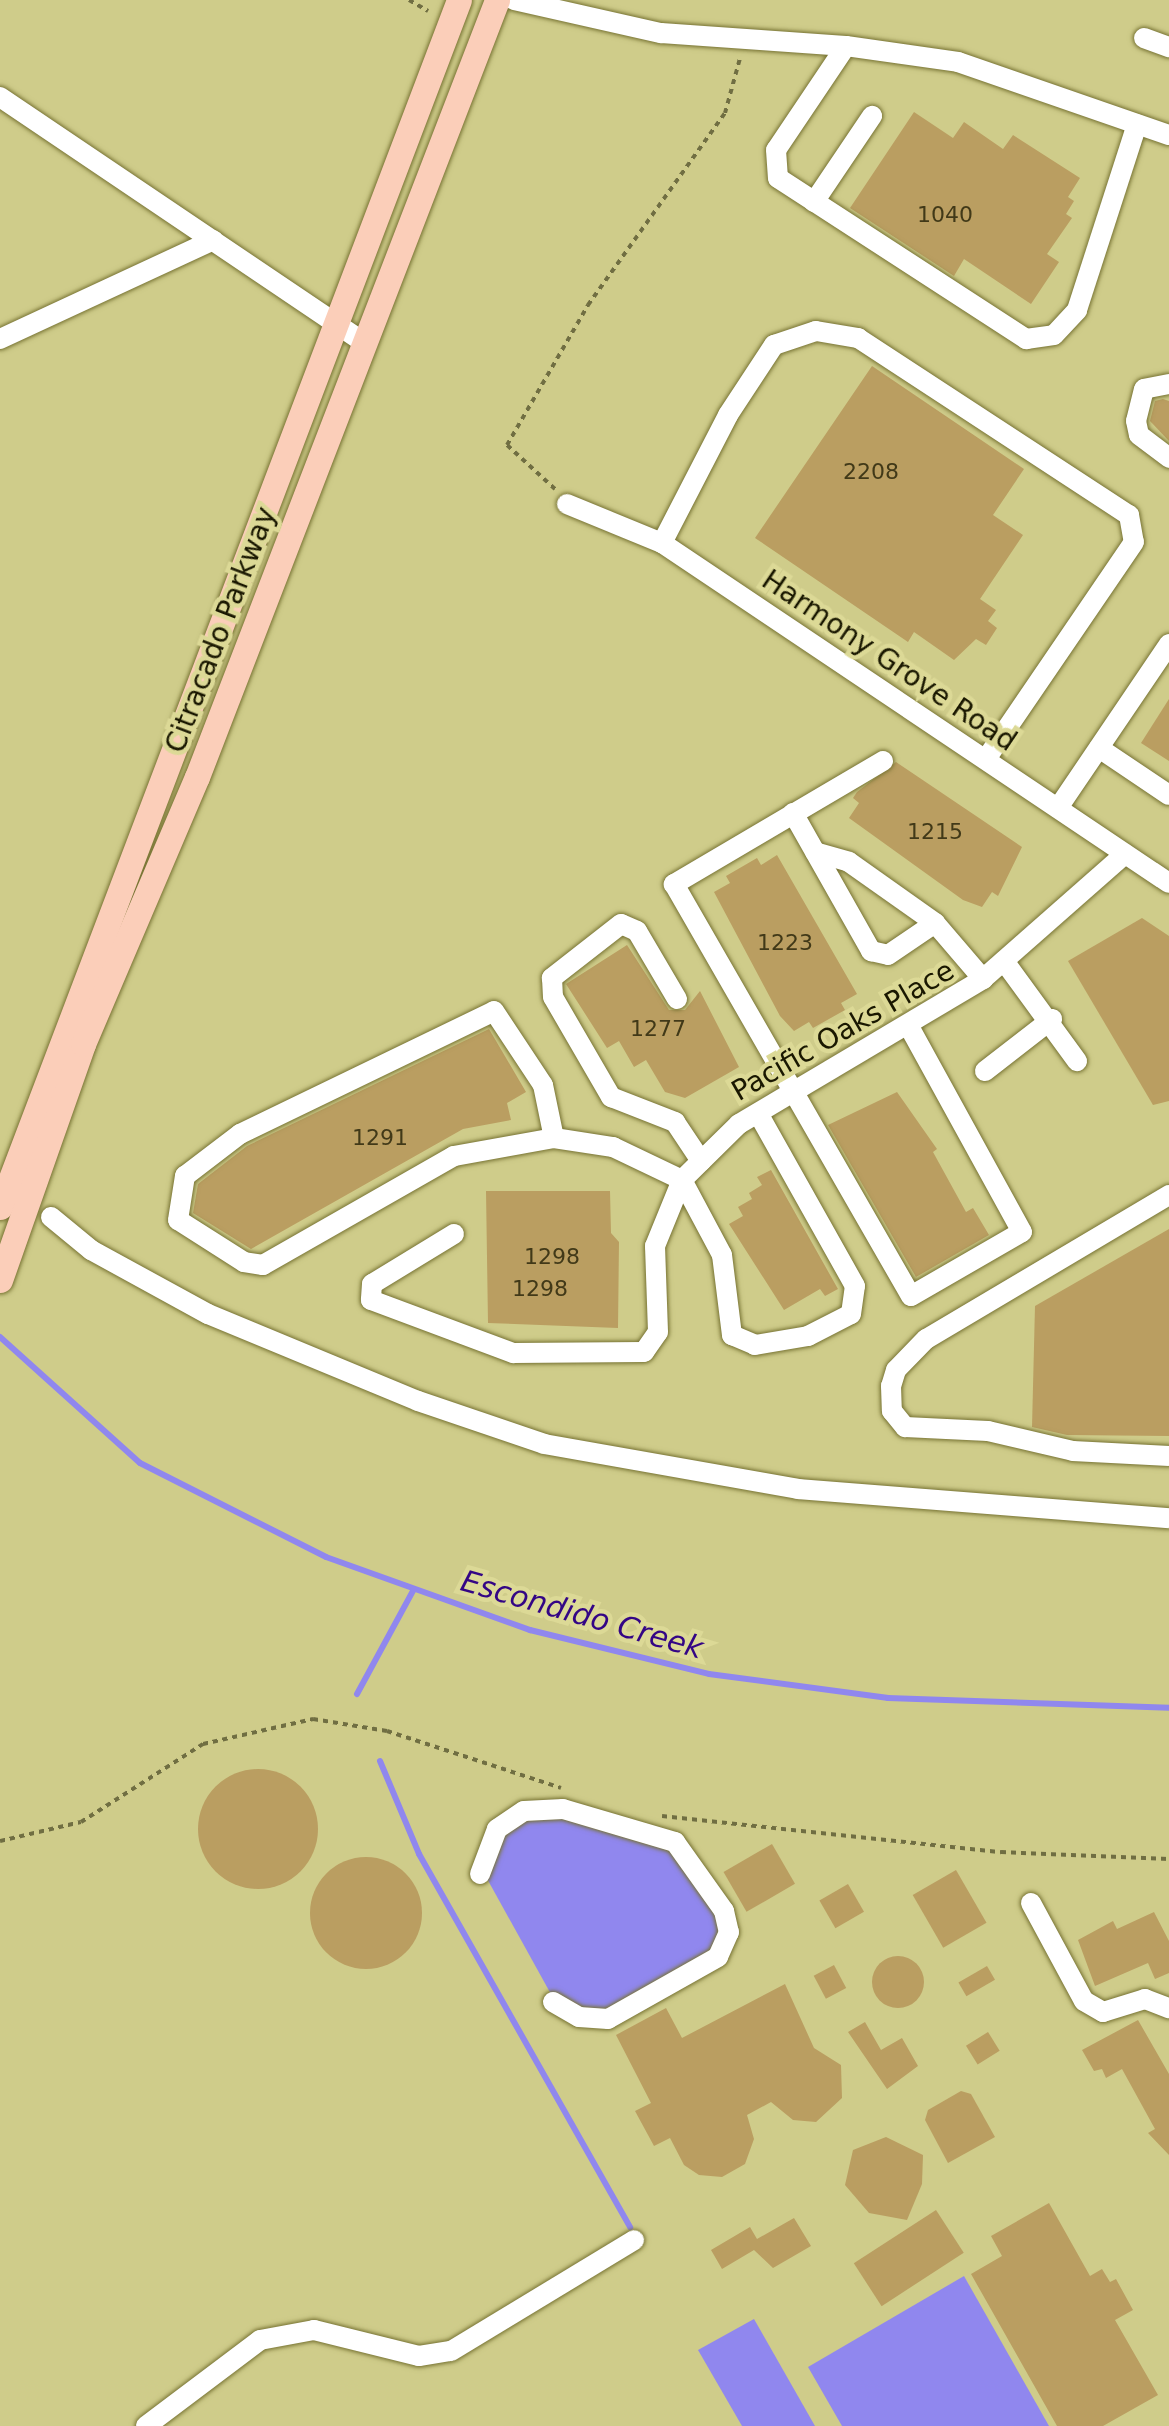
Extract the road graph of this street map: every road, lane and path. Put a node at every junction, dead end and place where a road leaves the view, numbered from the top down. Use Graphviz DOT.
graph roads {
  1 [pos="410,0"];
  2 [pos="459,0"];
  3 [pos="497,0"];
  4 [pos="514,0"];
  5 [pos="428,11"];
  6 [pos="1144,38"];
  7 [pos="743,39"];
  8 [pos="846,46"];
  9 [pos="1169,48"];
  10 [pos="0,98"];
  11 [pos="872,116"];
  12 [pos="1137,124"];
  13 [pos="1169,135"];
  14 [pos="814,202"];
  15 [pos="213,240"];
  16 [pos="335,322"];
  17 [pos="0,339"];
  18 [pos="362,341"];
  19 [pos="1169,384"];
  20 [pos="1169,458"];
  21 [pos="567,504"];
  22 [pos="662,543"];
  23 [pos="1169,644"];
  24 [pos="1163,667"];
  25 [pos="1099,748"];
  26 [pos="882,760"];
  27 [pos="986,760"];
  28 [pos="1169,794"];
  29 [pos="1058,808"];
  30 [pos="793,812"];
  31 [pos="815,852"];
  32 [pos="1125,854"];
  33 [pos="1169,884"];
  34 [pos="935,924"];
  35 [pos="1004,961"];
  36 [pos="983,980"];
  37 [pos="677,999"];
  38 [pos="1052,1019"];
  39 [pos="910,1028"];
  40 [pos="1077,1061"];
  41 [pos="985,1071"];
  42 [pos="791,1094"];
  43 [pos="758,1113"];
  44 [pos="554,1138"];
  45 [pos="701,1161"];
  46 [pos="682,1180"];
  47 [pos="1169,1194"];
  48 [pos="0,1207"];
  49 [pos="51,1217"];
  50 [pos="454,1234"];
  51 [pos="0,1280"];
  52 [pos="1169,1456"];
  53 [pos="1169,1518"];
  54 [pos="480,1874"];
  55 [pos="1031,1904"];
  56 [pos="552,2002"];
  57 [pos="1169,2008"];
  58 [pos="634,2240"];
  59 [pos="146,2426"];
  1 -- 5 [label="path"];
  2 -- 16 [label="main road, Citracado Parkway"];
  3 -- 18 [label="main road, Citracado Parkway"];
  4 -- 7 [label="street"];
  6 -- 9 [label="street"];
  7 -- 8 [label="street"];
  7 -- 21 [label="path"];
  8 -- 12 [label="street"];
  8 -- 14 [label="street"];
  10 -- 15 [label="street"];
  11 -- 14 [label="street"];
  12 -- 13 [label="street"];
  12 -- 14 [label="street"];
  15 -- 16 [label="street"];
  15 -- 17 [label="street"];
  16 -- 18 [label="street"];
  16 -- 48 [label="main road, Citracado Parkway"];
  18 -- 51 [label="main road, Citracado Parkway"];
  19 -- 20 [label="street"];
  21 -- 22 [label="street, Harmony Grove Road"];
  22 -- 27 [label="street, Harmony Grove Road"];
  22 -- 27 [label="street"];
  23 -- 24 [label="street"];
  24 -- 25 [label="street"];
  25 -- 28 [label="street"];
  25 -- 29 [label="street"];
  26 -- 30 [label="street"];
  27 -- 29 [label="street, Harmony Grove Road"];
  29 -- 32 [label="street, Harmony Grove Road"];
  30 -- 31 [label="street"];
  30 -- 42 [label="street"];
  31 -- 34 [label="street"];
  31 -- 34 [label="street"];
  32 -- 33 [label="street, Harmony Grove Road"];
  32 -- 35 [label="street, Pacific Oaks Place"];
  34 -- 36 [label="street"];
  35 -- 36 [label="street, Pacific Oaks Place"];
  35 -- 38 [label="street"];
  36 -- 39 [label="street, Pacific Oaks Place"];
  37 -- 45 [label="street"];
  38 -- 40 [label="street"];
  38 -- 41 [label="street"];
  39 -- 42 [label="street, Pacific Oaks Place"];
  39 -- 42 [label="street"];
  42 -- 43 [label="street, Pacific Oaks Place"];
  43 -- 45 [label="street, Pacific Oaks Place"];
  43 -- 46 [label="street"];
  44 -- 44 [label="street"];
  44 -- 46 [label="street"];
  45 -- 46 [label="street, Pacific Oaks Place"];
  46 -- 50 [label="street"];
  47 -- 52 [label="street"];
  49 -- 53 [label="street"];
  54 -- 56 [label="street"];
  55 -- 57 [label="street"];
  58 -- 59 [label="street"];
}
